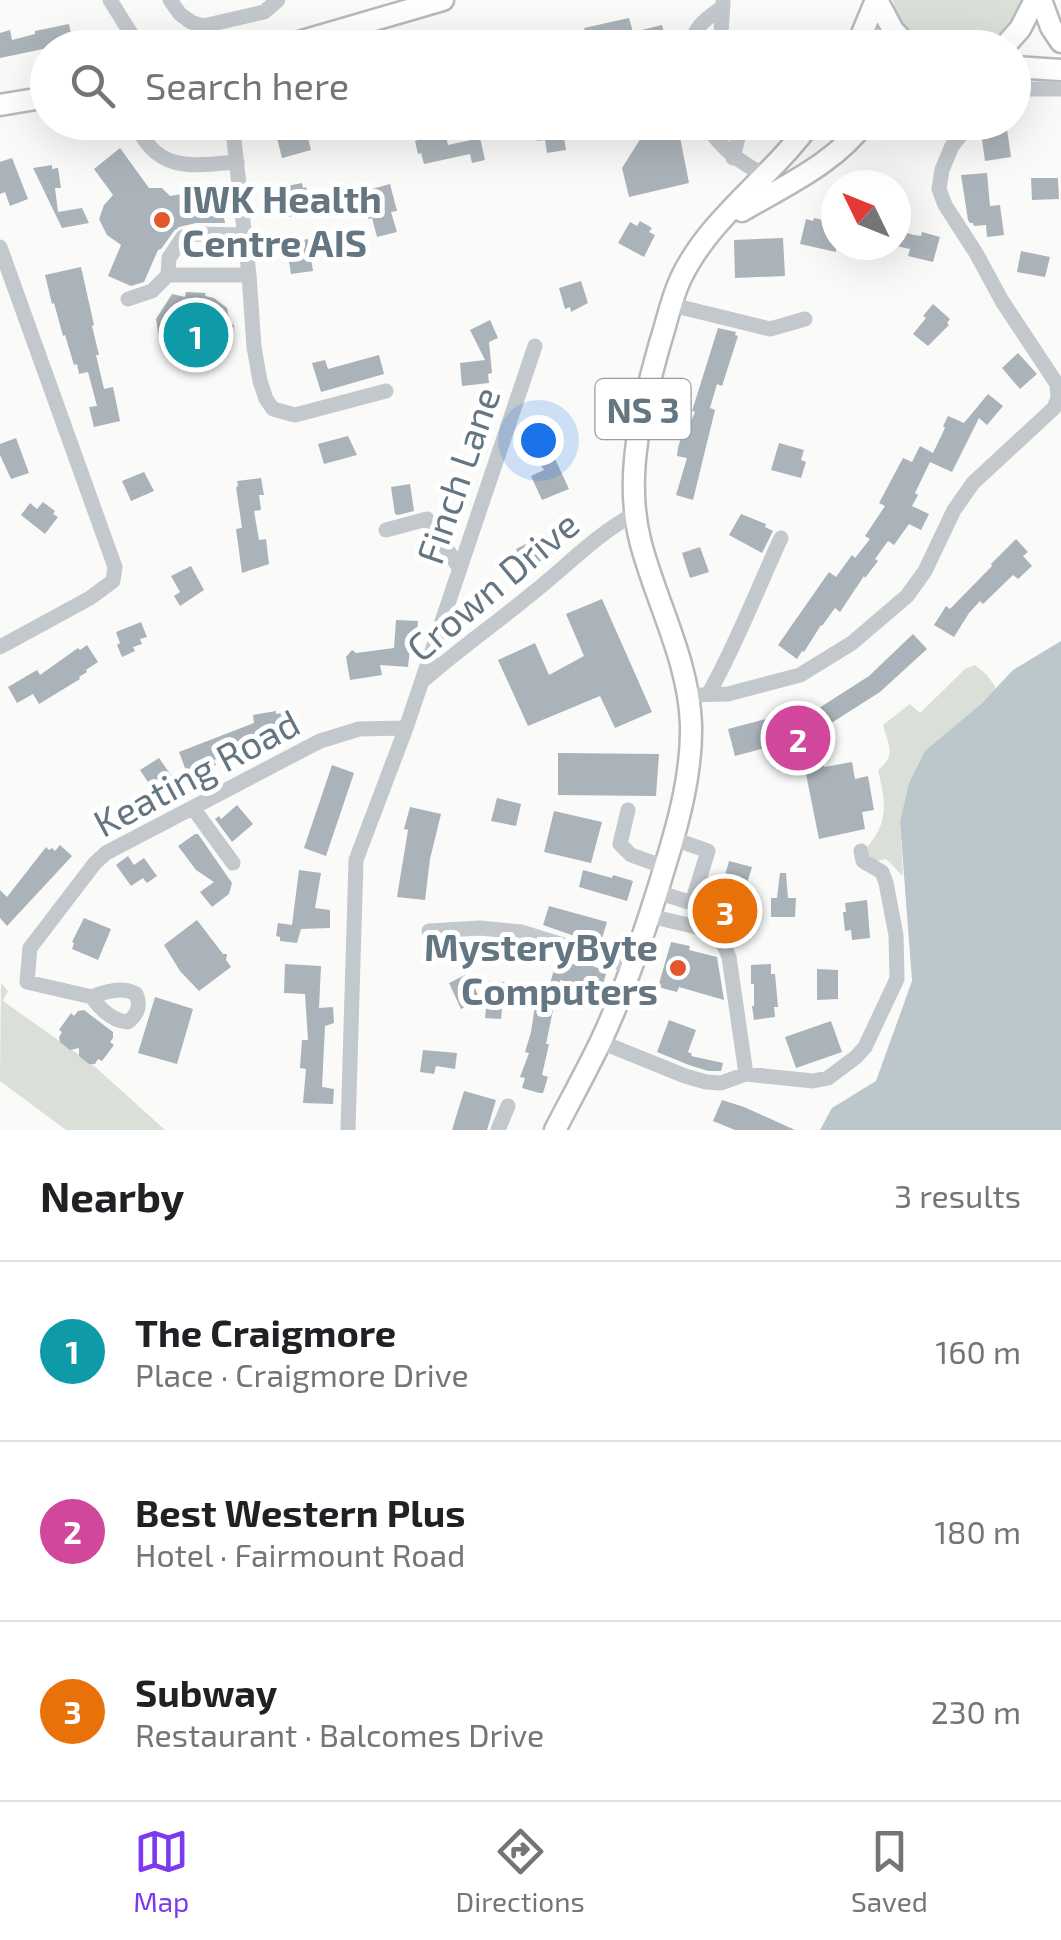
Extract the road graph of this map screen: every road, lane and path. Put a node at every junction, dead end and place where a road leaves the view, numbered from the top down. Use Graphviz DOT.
graph roads {
  1 [pos="170,0"];
  2 [pos="278,0"];
  3 [pos="443,0"];
  4 [pos="877,0"];
  5 [pos="1038,0"];
  6 [pos="116,2"];
  7 [pos="722,4"];
  8 [pos="131,30"];
  9 [pos="340,30"];
  10 [pos="696,30"];
  11 [pos="721,30"];
  12 [pos="864,30"];
  13 [pos="894,30"];
  14 [pos="1020,30"];
  15 [pos="1061,42"];
  16 [pos="1031,68"];
  17 [pos="1061,70"];
  18 [pos="1031,89"];
  19 [pos="1061,89"];
  20 [pos="30,100"];
  21 [pos="0,104"];
  22 [pos="144,140"];
  23 [pos="234,140"];
  24 [pos="716,140"];
  25 [pos="737,140"];
  26 [pos="796,140"];
  27 [pos="848,140"];
  28 [pos="957,140"];
  29 [pos="732,158"];
  30 [pos="237,162"];
  31 [pos="766,176"];
  32 [pos="718,224"];
  33 [pos="244,235"];
  34 [pos="0,247"];
  35 [pos="168,275"];
  36 [pos="249,275"];
  37 [pos="7,289"];
  38 [pos="128,299"];
  39 [pos="672,304"];
  40 [pos="805,319"];
  41 [pos="535,346"];
  42 [pos="386,391"];
  43 [pos="1059,396"];
  44 [pos="634,514"];
  45 [pos="386,530"];
  46 [pos="781,538"];
  47 [pos="460,569"];
  48 [pos="0,647"];
  49 [pos="422,682"];
  50 [pos="698,694"];
  51 [pos="406,728"];
  52 [pos="193,808"];
  53 [pos="628,810"];
  54 [pos="674,839"];
  55 [pos="861,851"];
  56 [pos="234,863"];
  57 [pos="665,867"];
  58 [pos="658,892"];
  59 [pos="650,916"];
  60 [pos="429,931"];
  61 [pos="631,966"];
  62 [pos="92,998"];
  63 [pos="600,1042"];
  64 [pos="746,1074"];
  65 [pos="508,1106"];
  66 [pos="348,1130"];
  67 [pos="498,1130"];
  68 [pos="555,1130"];
  1 -- 2 [label="street"];
  3 -- 9 [label="main road"];
  4 -- 12 [label="main road"];
  4 -- 13 [label="main road"];
  5 -- 14 [label="main road"];
  5 -- 15 [label="main road"];
  6 -- 8 [label="street"];
  7 -- 10 [label="street"];
  7 -- 11 [label="street"];
  16 -- 17 [label="main road"];
  18 -- 19 [label="street"];
  20 -- 21 [label="main road"];
  22 -- 30 [label="street"];
  23 -- 30 [label="street"];
  24 -- 29 [label="street"];
  25 -- 29 [label="street"];
  26 -- 31 [label="main road, NS 3"];
  27 -- 32 [label="main road, NS 3"];
  28 -- 43 [label="street"];
  29 -- 31 [label="street"];
  30 -- 33 [label="street"];
  31 -- 32 [label="main road, NS 3"];
  32 -- 39 [label="main road, NS 3"];
  33 -- 35 [label="street"];
  33 -- 36 [label="street"];
  34 -- 37 [label="street"];
  35 -- 36 [label="street"];
  35 -- 38 [label="street"];
  36 -- 42 [label="street"];
  37 -- 48 [label="street"];
  39 -- 40 [label="street"];
  39 -- 44 [label="main road, NS 3"];
  41 -- 47 [label="street, Finch Lane"];
  43 -- 50 [label="street"];
  44 -- 49 [label="street, Crown Drive"];
  44 -- 50 [label="main road, NS 3"];
  45 -- 47 [label="street"];
  46 -- 50 [label="street"];
  47 -- 49 [label="street, Finch Lane"];
  49 -- 51 [label="street, Crown Drive"];
  50 -- 54 [label="main road, NS 3"];
  51 -- 52 [label="street, Keating Road"];
  51 -- 66 [label="street, Crown Drive"];
  52 -- 56 [label="street"];
  52 -- 62 [label="street, Keating Road"];
  53 -- 57 [label="street"];
  54 -- 57 [label="main road, NS 3"];
  54 -- 58 [label="street"];
  55 -- 64 [label="street"];
  57 -- 58 [label="main road, NS 3"];
  58 -- 59 [label="main road, NS 3"];
  59 -- 61 [label="main road, NS 3"];
  59 -- 64 [label="street"];
  60 -- 61 [label="street"];
  61 -- 63 [label="main road, NS 3"];
  63 -- 64 [label="street"];
  63 -- 68 [label="main road, NS 3"];
  65 -- 67 [label="street"];
}
